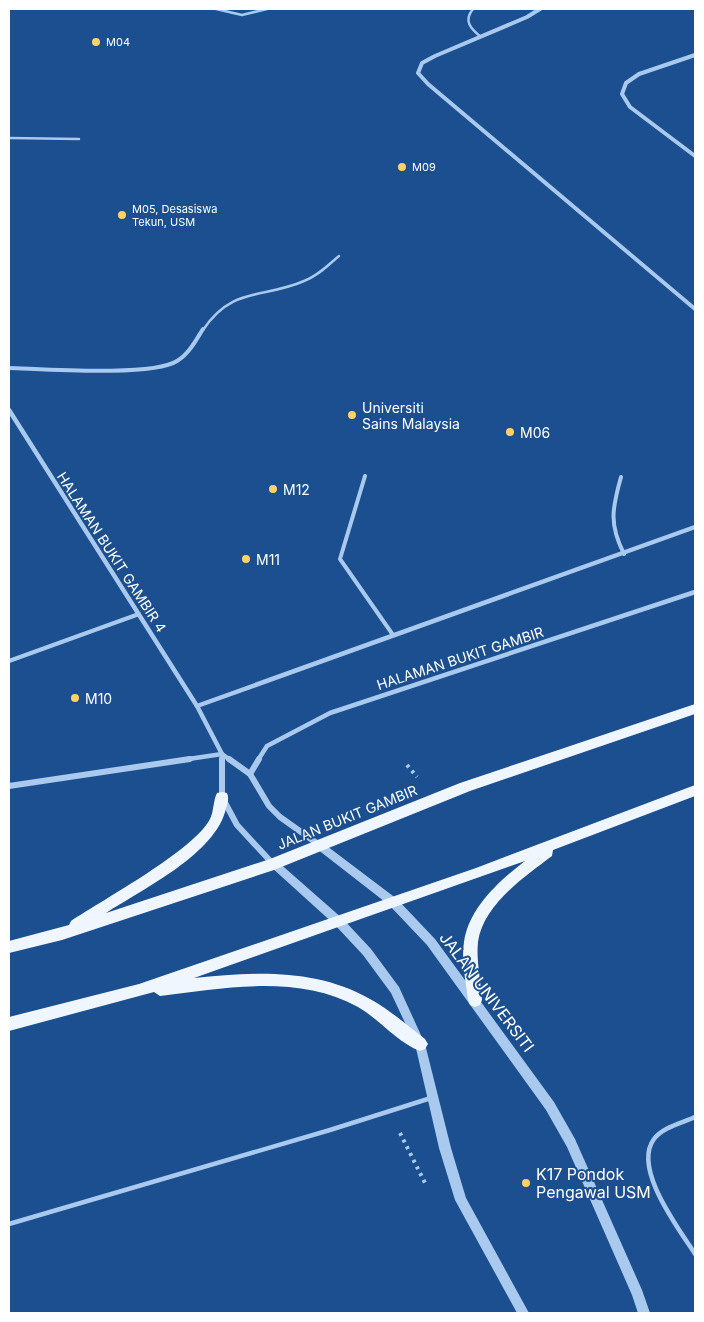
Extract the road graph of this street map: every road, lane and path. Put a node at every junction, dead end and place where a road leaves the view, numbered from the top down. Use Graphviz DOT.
graph roads {
  1 [pos="216,9"];
  2 [pos="267,9"];
  3 [pos="473,9"];
  4 [pos="540,9"];
  5 [pos="481,37"];
  6 [pos="695,55"];
  7 [pos="9,138"];
  8 [pos="79,139"];
  9 [pos="695,156"];
  10 [pos="339,256"];
  11 [pos="695,309"];
  12 [pos="9,368"];
  13 [pos="9,410"];
  14 [pos="365,476"];
  15 [pos="621,477"];
  16 [pos="695,527"];
  17 [pos="624,554"];
  18 [pos="695,592"];
  19 [pos="138,614"];
  20 [pos="393,635"];
  21 [pos="9,661"];
  22 [pos="197,706"];
  23 [pos="695,709"];
  24 [pos="222,754"];
  25 [pos="250,774"];
  26 [pos="9,786"];
  27 [pos="695,790"];
  28 [pos="222,797"];
  29 [pos="561,842"];
  30 [pos="320,846"];
  31 [pos="274,864"];
  32 [pos="392,902"];
  33 [pos="339,922"];
  34 [pos="62,934"];
  35 [pos="9,947"];
  36 [pos="139,991"];
  37 [pos="475,1000"];
  38 [pos="9,1024"];
  39 [pos="420,1044"];
  40 [pos="432,1097"];
  41 [pos="695,1117"];
  42 [pos="9,1224"];
  43 [pos="695,1254"];
  44 [pos="523,1313"];
  45 [pos="644,1313"];
  1 -- 2 [label="lane"];
  3 -- 5 [label="lane"];
  4 -- 5 [label="street"];
  5 -- 11 [label="street"];
  6 -- 9 [label="street"];
  7 -- 8 [label="lane"];
  10 -- 12 [label="lane"];
  13 -- 19 [label="street, HALAMAN BUKIT GAMBIR 4"];
  14 -- 20 [label="lane"];
  15 -- 17 [label="lane"];
  16 -- 17 [label="street"];
  17 -- 20 [label="street"];
  18 -- 25 [label="street, HALAMAN BUKIT GAMBIR"];
  19 -- 21 [label="lane"];
  19 -- 22 [label="street, HALAMAN BUKIT GAMBIR 4"];
  20 -- 22 [label="street"];
  22 -- 24 [label="street, JALAN UNIVERSITI"];
  23 -- 30 [label="main road, JALAN BUKIT GAMBIR"];
  24 -- 25 [label="street, JALAN UNIVERSITI"];
  24 -- 26 [label="street"];
  24 -- 28 [label="street, JALAN UNIVERSITI"];
  25 -- 30 [label="street, JALAN UNIVERSITI"];
  27 -- 29 [label="main road"];
  28 -- 31 [label="street, JALAN UNIVERSITI"];
  28 -- 34 [label="main road"];
  29 -- 32 [label="main road"];
  29 -- 37 [label="main road"];
  30 -- 31 [label="main road, JALAN BUKIT GAMBIR"];
  30 -- 32 [label="street, JALAN UNIVERSITI"];
  31 -- 33 [label="street, JALAN UNIVERSITI"];
  31 -- 34 [label="main road, JALAN BUKIT GAMBIR"];
  32 -- 33 [label="main road"];
  32 -- 37 [label="street, JALAN UNIVERSITI"];
  33 -- 36 [label="main road"];
  33 -- 39 [label="street, JALAN UNIVERSITI"];
  34 -- 35 [label="main road, JALAN BUKIT GAMBIR"];
  36 -- 38 [label="main road"];
  36 -- 39 [label="main road"];
  37 -- 45 [label="street, JALAN UNIVERSITI"];
  39 -- 40 [label="street, JALAN UNIVERSITI"];
  40 -- 42 [label="lane"];
  40 -- 44 [label="street, JALAN UNIVERSITI"];
  41 -- 43 [label="lane"];
}
